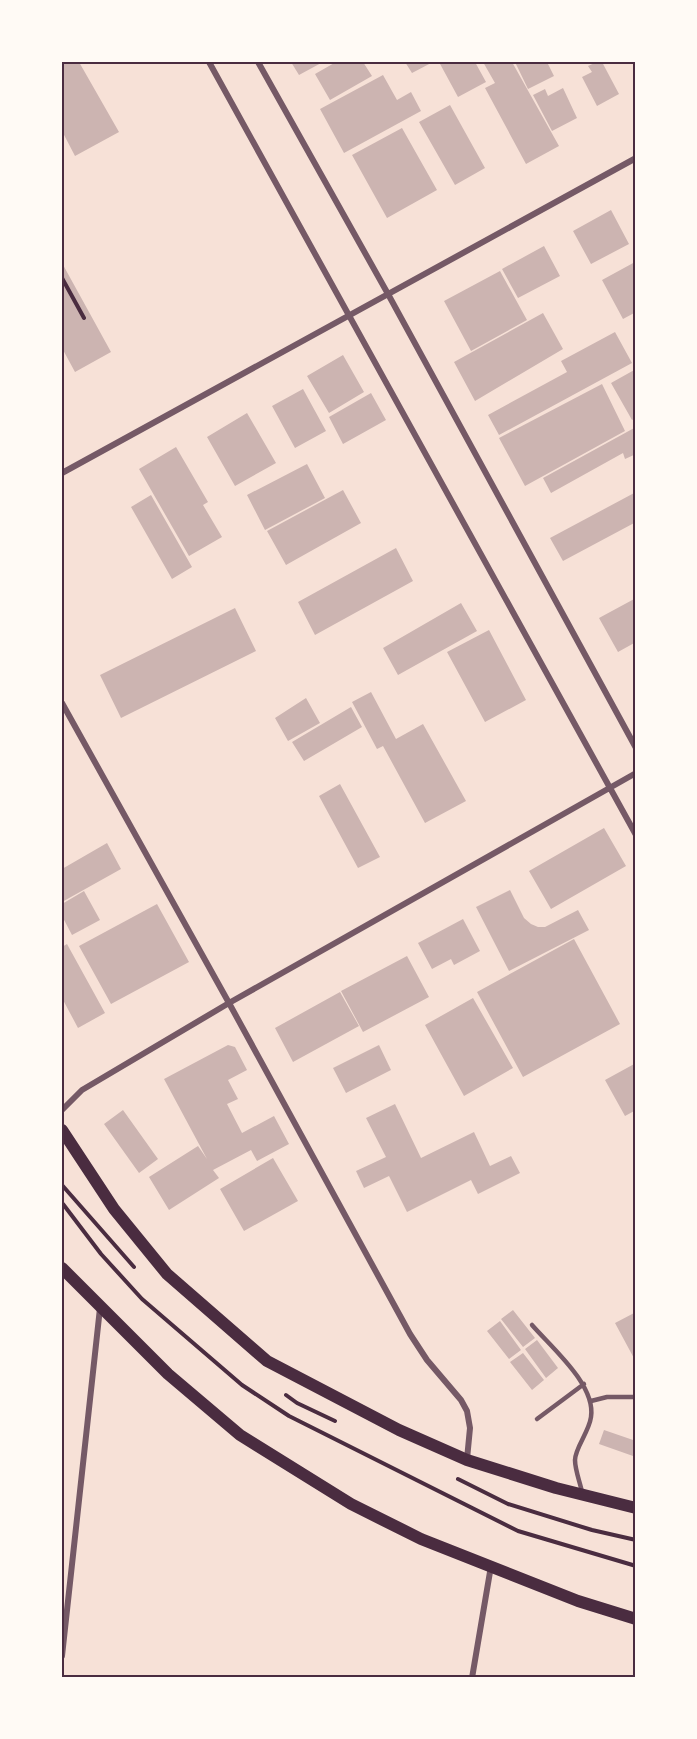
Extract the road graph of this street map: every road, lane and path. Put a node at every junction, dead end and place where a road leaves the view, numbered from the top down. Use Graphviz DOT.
graph roads {
  1 [pos="209,62"];
  2 [pos="258,62"];
  3 [pos="636,158"];
  4 [pos="62,278"];
  5 [pos="388,294"];
  6 [pos="348,317"];
  7 [pos="84,318"];
  8 [pos="62,473"];
  9 [pos="62,703"];
  10 [pos="636,748"];
  11 [pos="636,773"];
  12 [pos="609,787"];
  13 [pos="636,835"];
  14 [pos="229,1003"];
  15 [pos="62,1110"];
  16 [pos="62,1130"];
  17 [pos="62,1268"];
  18 [pos="100,1308"];
  19 [pos="532,1325"];
  20 [pos="584,1384"];
  21 [pos="636,1397"];
  22 [pos="591,1401"];
  23 [pos="537,1419"];
  24 [pos="467,1460"];
  25 [pos="582,1495"];
  26 [pos="636,1508"];
  27 [pos="592,1530"];
  28 [pos="636,1540"];
  29 [pos="491,1566"];
  30 [pos="636,1619"];
  31 [pos="62,1656"];
  32 [pos="472,1677"];
  1 -- 6 [label="street"];
  2 -- 5 [label="street"];
  3 -- 5 [label="street"];
  4 -- 7 [label="path"];
  5 -- 6 [label="street"];
  5 -- 10 [label="street"];
  6 -- 8 [label="street"];
  6 -- 12 [label="street"];
  9 -- 14 [label="street"];
  11 -- 12 [label="street"];
  12 -- 13 [label="street"];
  12 -- 14 [label="street"];
  14 -- 15 [label="street"];
  14 -- 24 [label="street"];
  16 -- 24 [label="main road"];
  17 -- 18 [label="main road"];
  18 -- 29 [label="main road"];
  18 -- 31 [label="street"];
  19 -- 20 [label="lane"];
  20 -- 22 [label="lane"];
  20 -- 23 [label="lane"];
  21 -- 22 [label="lane"];
  22 -- 25 [label="lane"];
  24 -- 25 [label="main road"];
  25 -- 26 [label="main road"];
  27 -- 28 [label="path"];
  29 -- 30 [label="main road"];
  29 -- 32 [label="street"];
}
